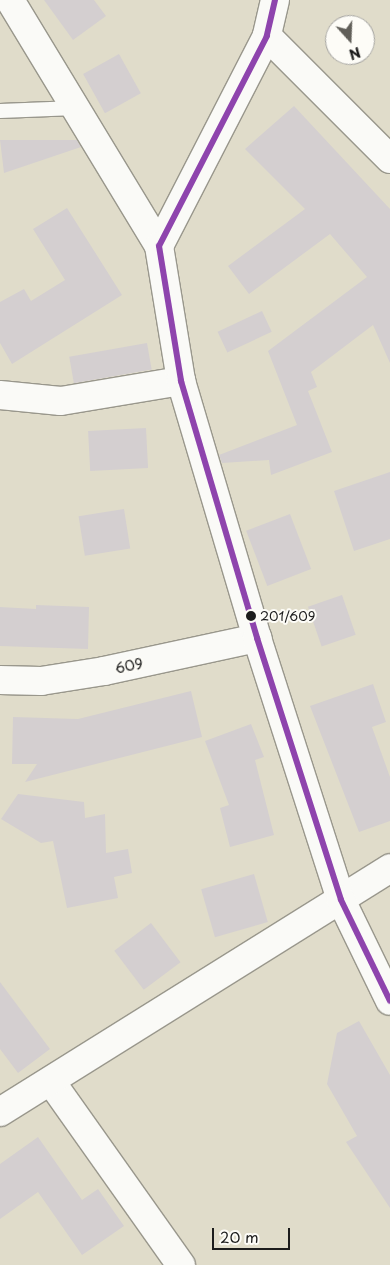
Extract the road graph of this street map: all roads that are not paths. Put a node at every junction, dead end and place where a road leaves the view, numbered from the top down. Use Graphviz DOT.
graph roads {
  1 [pos="10,0"];
  2 [pos="275,0"];
  3 [pos="267,36"];
  4 [pos="76,108"];
  5 [pos="0,111"];
  6 [pos="390,159"];
  7 [pos="159,246"];
  8 [pos="181,381"];
  9 [pos="0,394"];
  10 [pos="257,638"];
  11 [pos="0,680"];
  12 [pos="390,868"];
  13 [pos="341,900"];
  14 [pos="390,1000"];
  15 [pos="52,1083"];
  16 [pos="0,1112"];
  17 [pos="181,1265"];
  1 -- 4 [label="street"];
  2 -- 3 [label="street"];
  3 -- 6 [label="street"];
  3 -- 7 [label="street"];
  4 -- 5 [label="lane"];
  4 -- 7 [label="street"];
  7 -- 8 [label="street"];
  8 -- 9 [label="street"];
  8 -- 10 [label="street"];
  10 -- 11 [label="street, 609"];
  10 -- 13 [label="street"];
  12 -- 13 [label="street"];
  13 -- 14 [label="street"];
  13 -- 15 [label="street"];
  15 -- 16 [label="street"];
  15 -- 17 [label="street"];
}
